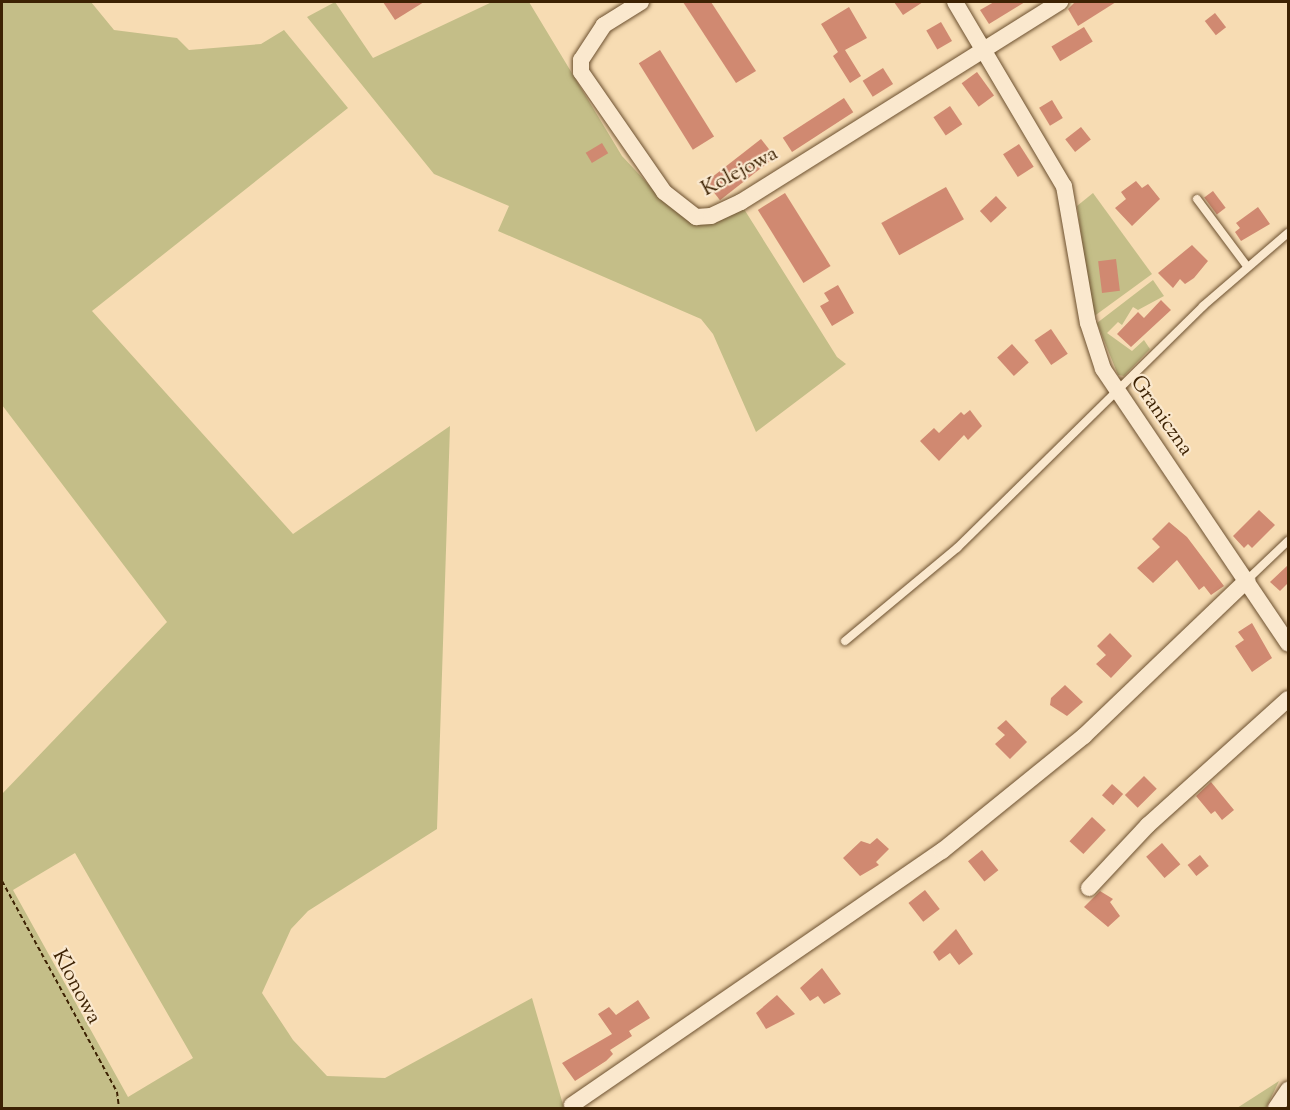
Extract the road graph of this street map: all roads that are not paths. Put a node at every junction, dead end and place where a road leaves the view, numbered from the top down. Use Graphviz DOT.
graph roads {
  1 [pos="641,2"];
  2 [pos="955,2"];
  3 [pos="1060,2"];
  4 [pos="984,49"];
  5 [pos="1197,199"];
  6 [pos="1288,233"];
  7 [pos="1247,266"];
  8 [pos="1116,394"];
  9 [pos="1288,541"];
  10 [pos="1247,580"];
  11 [pos="845,641"];
  12 [pos="1288,644"];
  13 [pos="1288,699"];
  14 [pos="1089,888"];
  15 [pos="1288,1089"];
  16 [pos="572,1105"];
  17 [pos="1276,1108"];
  1 -- 4 [label="street, Kolejowa"];
  2 -- 4 [label="street"];
  3 -- 4 [label="street, Kolejowa"];
  4 -- 8 [label="street, Graniczna"];
  5 -- 7 [label="lane"];
  6 -- 7 [label="lane"];
  7 -- 8 [label="lane"];
  8 -- 10 [label="street, Graniczna"];
  8 -- 11 [label="lane"];
  9 -- 10 [label="lane"];
  10 -- 12 [label="street, Graniczna"];
  10 -- 16 [label="street"];
  13 -- 14 [label="street"];
  15 -- 17 [label="street"];
}
